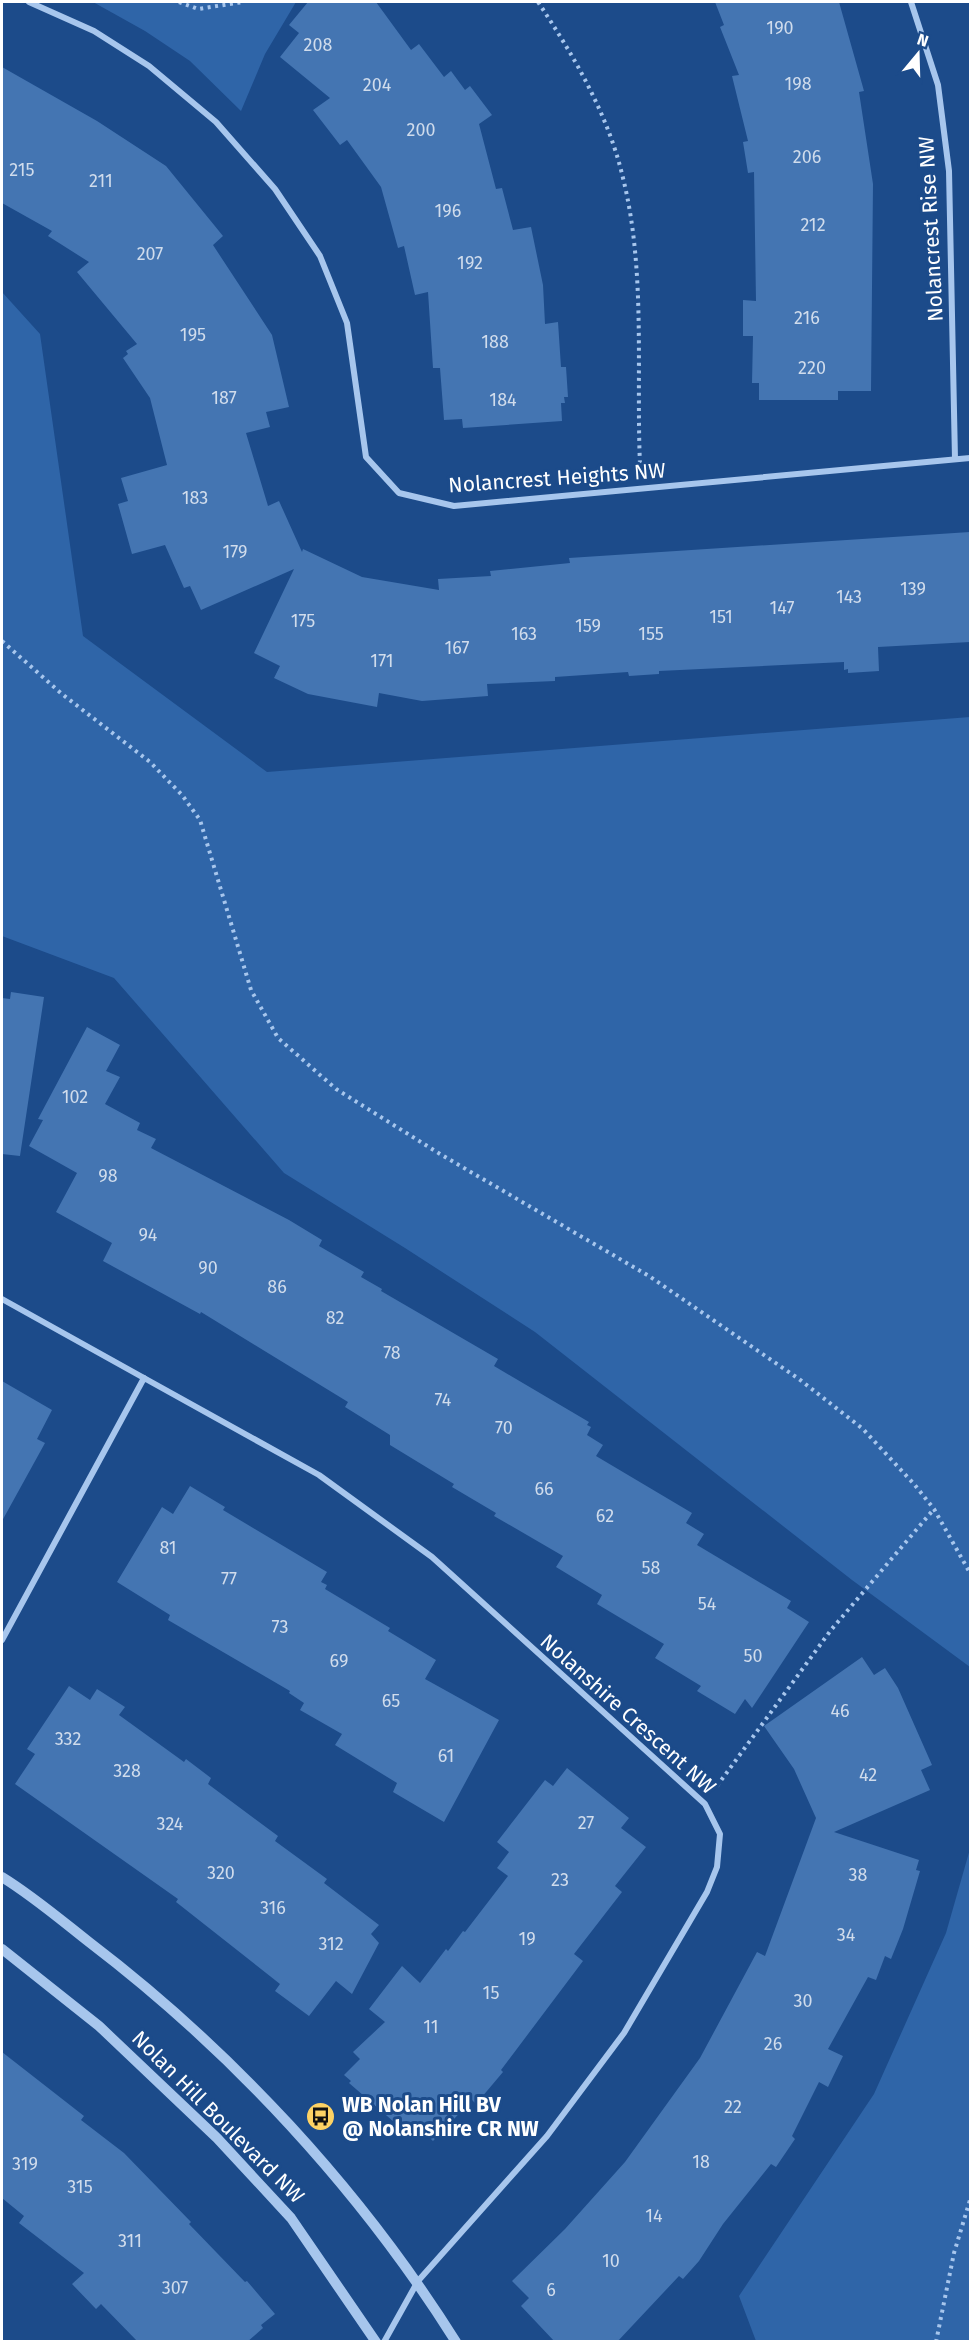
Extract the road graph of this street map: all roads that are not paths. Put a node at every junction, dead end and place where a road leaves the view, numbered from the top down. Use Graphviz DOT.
graph roads {
  1 [pos="29,2"];
  2 [pos="911,2"];
  3 [pos="970,458"];
  4 [pos="955,459"];
  5 [pos="2,1299"];
  6 [pos="144,1378"];
  7 [pos="2,1640"];
  8 [pos="2,1878"];
  9 [pos="2,1949"];
  10 [pos="418,2281"];
  11 [pos="376,2342"];
  12 [pos="384,2342"];
  13 [pos="456,2342"];
  1 -- 4 [label="street, Nolancrest Heights NW"];
  2 -- 4 [label="street, Nolancrest Rise NW"];
  3 -- 4 [label="street, Nolancrest Heights NW"];
  5 -- 6 [label="street, Nolanshire Crescent NW"];
  6 -- 7 [label="street"];
  6 -- 10 [label="street, Nolanshire Crescent NW"];
  8 -- 10 [label="street, Nolan Hill Boulevard NW"];
  9 -- 11 [label="street, Nolan Hill Boulevard NW"];
  10 -- 12 [label="street, Nolanshire Crescent NW"];
  10 -- 13 [label="street, Nolan Hill Boulevard NW"];
}
